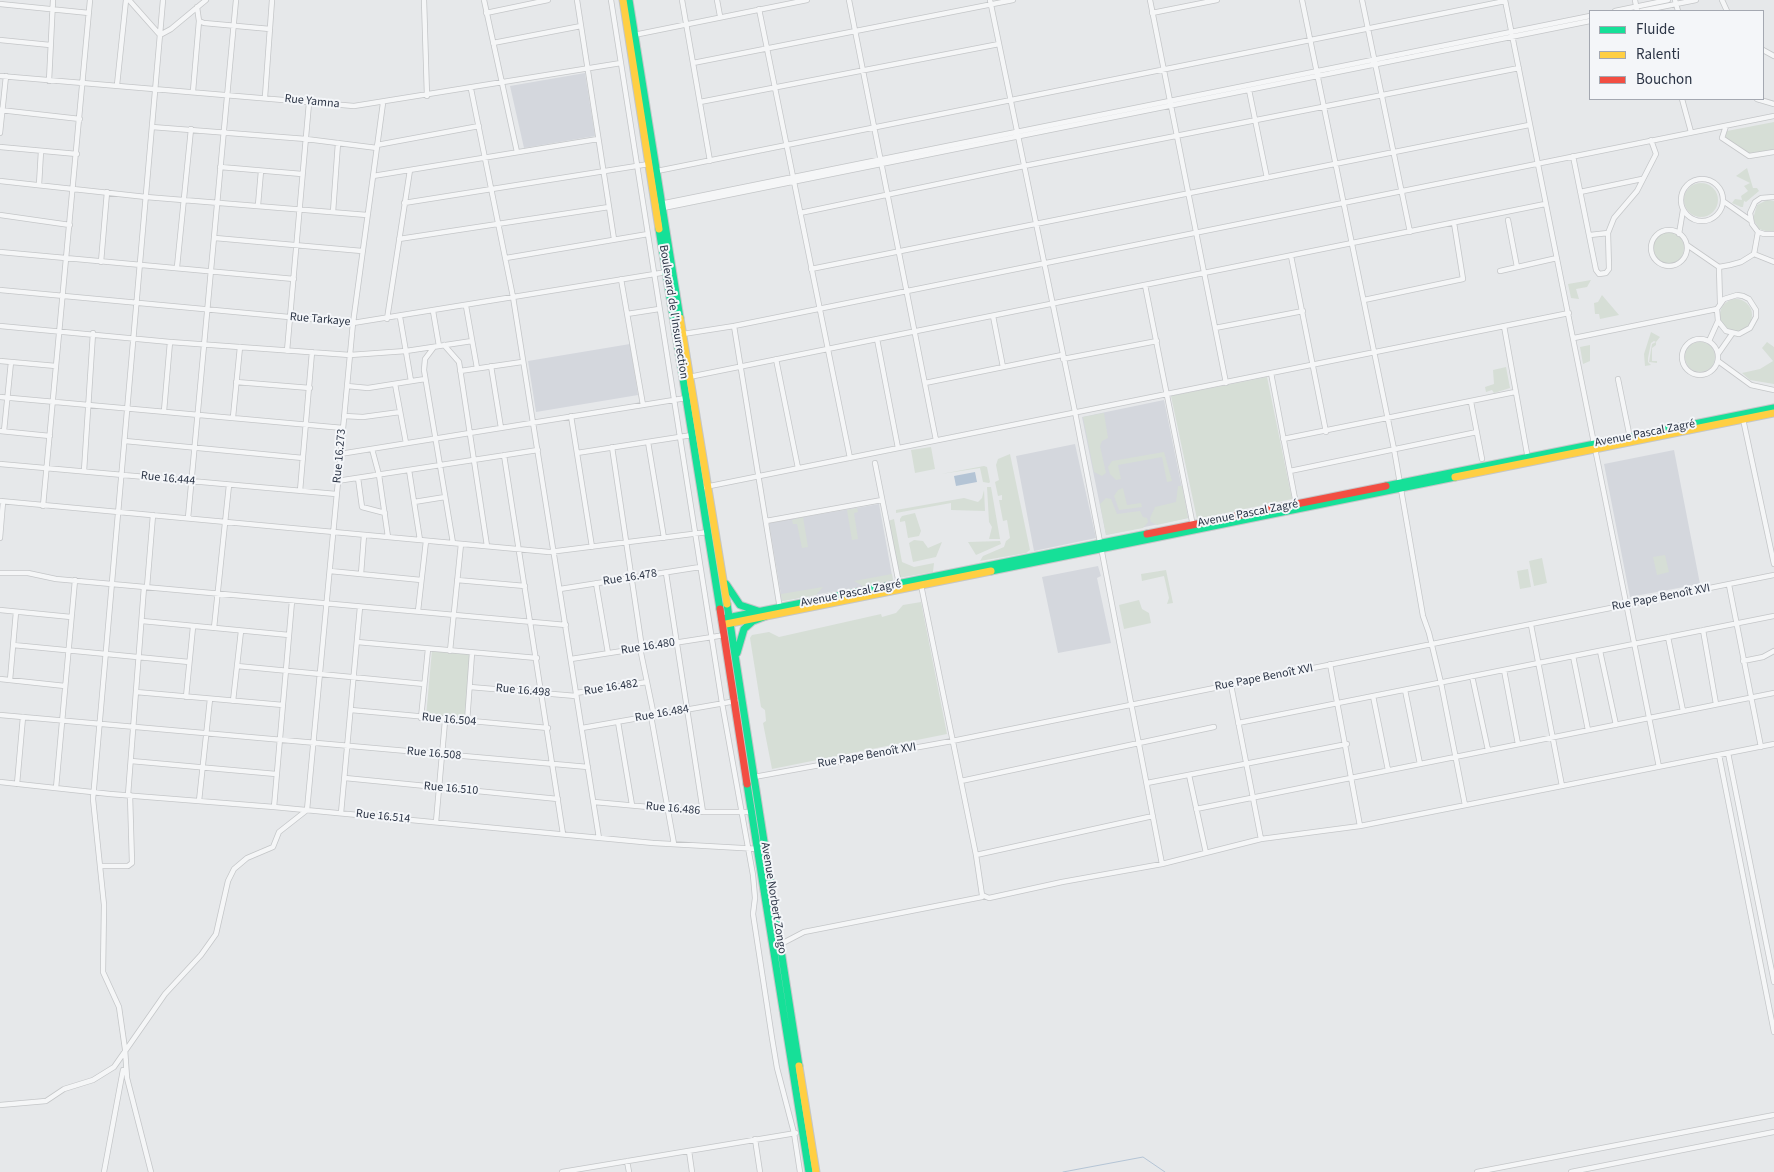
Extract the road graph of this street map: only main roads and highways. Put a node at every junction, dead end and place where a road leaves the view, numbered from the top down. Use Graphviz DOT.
graph roads {
  1 [pos="623,0"];
  2 [pos="629,0"];
  3 [pos="631,36"];
  4 [pos="659,206"];
  5 [pos="686,378"];
  6 [pos="1774,408"];
  7 [pos="1774,413"];
  8 [pos="1631,439"];
  9 [pos="704,488"];
  10 [pos="1099,546"];
  11 [pos="722,576"];
  12 [pos="899,587"];
  13 [pos="763,614"];
  14 [pos="726,621"];
  15 [pos="735,660"];
  16 [pos="739,700"];
  17 [pos="762,849"];
  18 [pos="806,1132"];
  19 [pos="809,1172"];
  20 [pos="816,1172"];
  1 -- 3 [label="main road, Boulevard de l'Insurrection"];
  2 -- 3 [label="main road, Boulevard de l'Insurrection"];
  3 -- 4 [label="main road, Boulevard de l'Insurrection"];
  3 -- 4 [label="main road, Boulevard de l'Insurrection"];
  4 -- 5 [label="main road, Boulevard de l'Insurrection"];
  4 -- 5 [label="main road, Boulevard de l'Insurrection"];
  5 -- 9 [label="main road, Boulevard de l'Insurrection"];
  5 -- 9 [label="main road, Boulevard de l'Insurrection"];
  6 -- 8 [label="main road, Avenue Pascal Zagré"];
  7 -- 8 [label="main road, Avenue Pascal Zagré"];
  8 -- 10 [label="main road, Avenue Pascal Zagré"];
  9 -- 11 [label="main road, Boulevard de l'Insurrection"];
  9 -- 14 [label="main road, Boulevard de l'Insurrection"];
  10 -- 12 [label="main road, Avenue Pascal Zagré"];
  10 -- 12 [label="main road, Avenue Pascal Zagré"];
  11 -- 13 [label="main road"];
  11 -- 14 [label="main road, Boulevard de l'Insurrection"];
  12 -- 13 [label="main road, Avenue Pascal Zagré"];
  13 -- 14 [label="main road, Avenue Pascal Zagré"];
  13 -- 15 [label="main road"];
  14 -- 15 [label="main road, Avenue Norbert Zongo"];
  14 -- 16 [label="main road, Avenue Norbert Zongo"];
  15 -- 16 [label="main road, Avenue Norbert Zongo"];
  16 -- 17 [label="main road, Avenue Norbert Zongo"];
  16 -- 17 [label="main road, Avenue Norbert Zongo"];
  17 -- 18 [label="main road, Avenue Norbert Zongo"];
  17 -- 18 [label="main road, Avenue Norbert Zongo"];
  18 -- 19 [label="main road, Avenue Norbert Zongo"];
  18 -- 20 [label="main road, Avenue Norbert Zongo"];
}
